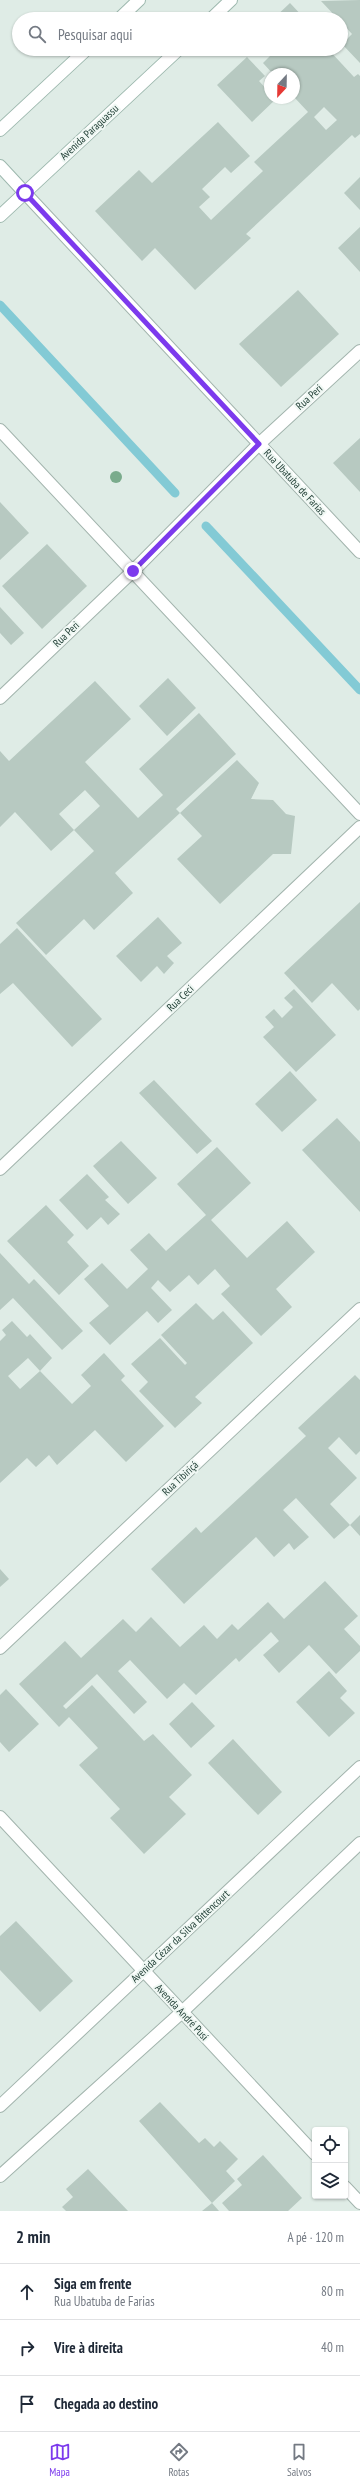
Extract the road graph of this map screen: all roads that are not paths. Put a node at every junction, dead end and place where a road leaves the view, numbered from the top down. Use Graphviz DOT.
graph roads {
  1 [pos="139,0"];
  2 [pos="231,0"];
  3 [pos="126,12"];
  4 [pos="218,12"];
  5 [pos="79,56"];
  6 [pos="172,56"];
  7 [pos="0,130"];
  8 [pos="0,166"];
  9 [pos="25,193"];
  10 [pos="0,216"];
  11 [pos="360,351"];
  12 [pos="0,430"];
  13 [pos="259,444"];
  14 [pos="360,552"];
  15 [pos="133,571"];
  16 [pos="0,698"];
  17 [pos="360,814"];
  18 [pos="360,827"];
  19 [pos="0,1170"];
  20 [pos="360,1309"];
  21 [pos="0,1648"];
  22 [pos="360,1767"];
  23 [pos="0,1817"];
  24 [pos="360,1843"];
  25 [pos="144,1971"];
  26 [pos="182,2012"];
  27 [pos="0,2106"];
  28 [pos="312,2151"];
  29 [pos="0,2176"];
  30 [pos="348,2190"];
  31 [pos="360,2203"];
  1 -- 3 [label="street"];
  2 -- 4 [label="street"];
  5 -- 7 [label="street"];
  6 -- 9 [label="street, Avenida Paraguassu"];
  8 -- 9 [label="street, Rua Ubatuba de Farias"];
  9 -- 10 [label="street, Avenida Paraguassu"];
  9 -- 13 [label="street, Rua Ubatuba de Farias"];
  11 -- 13 [label="street, Rua Peri"];
  12 -- 15 [label="street"];
  13 -- 14 [label="street, Rua Ubatuba de Farias"];
  13 -- 15 [label="street, Rua Peri"];
  15 -- 16 [label="street, Rua Peri"];
  15 -- 17 [label="street"];
  18 -- 19 [label="street, Rua Ceci"];
  20 -- 21 [label="street, Rua Tibiriçá"];
  22 -- 25 [label="street, Avenida Cézar da Silva Bittencourt"];
  23 -- 25 [label="street, Avenida André Pusi"];
  24 -- 26 [label="street"];
  25 -- 26 [label="street, Avenida André Pusi"];
  25 -- 27 [label="street, Avenida Cézar da Silva Bittencourt"];
  26 -- 28 [label="street, Avenida André Pusi"];
  26 -- 29 [label="street"];
  30 -- 31 [label="street"];
}
